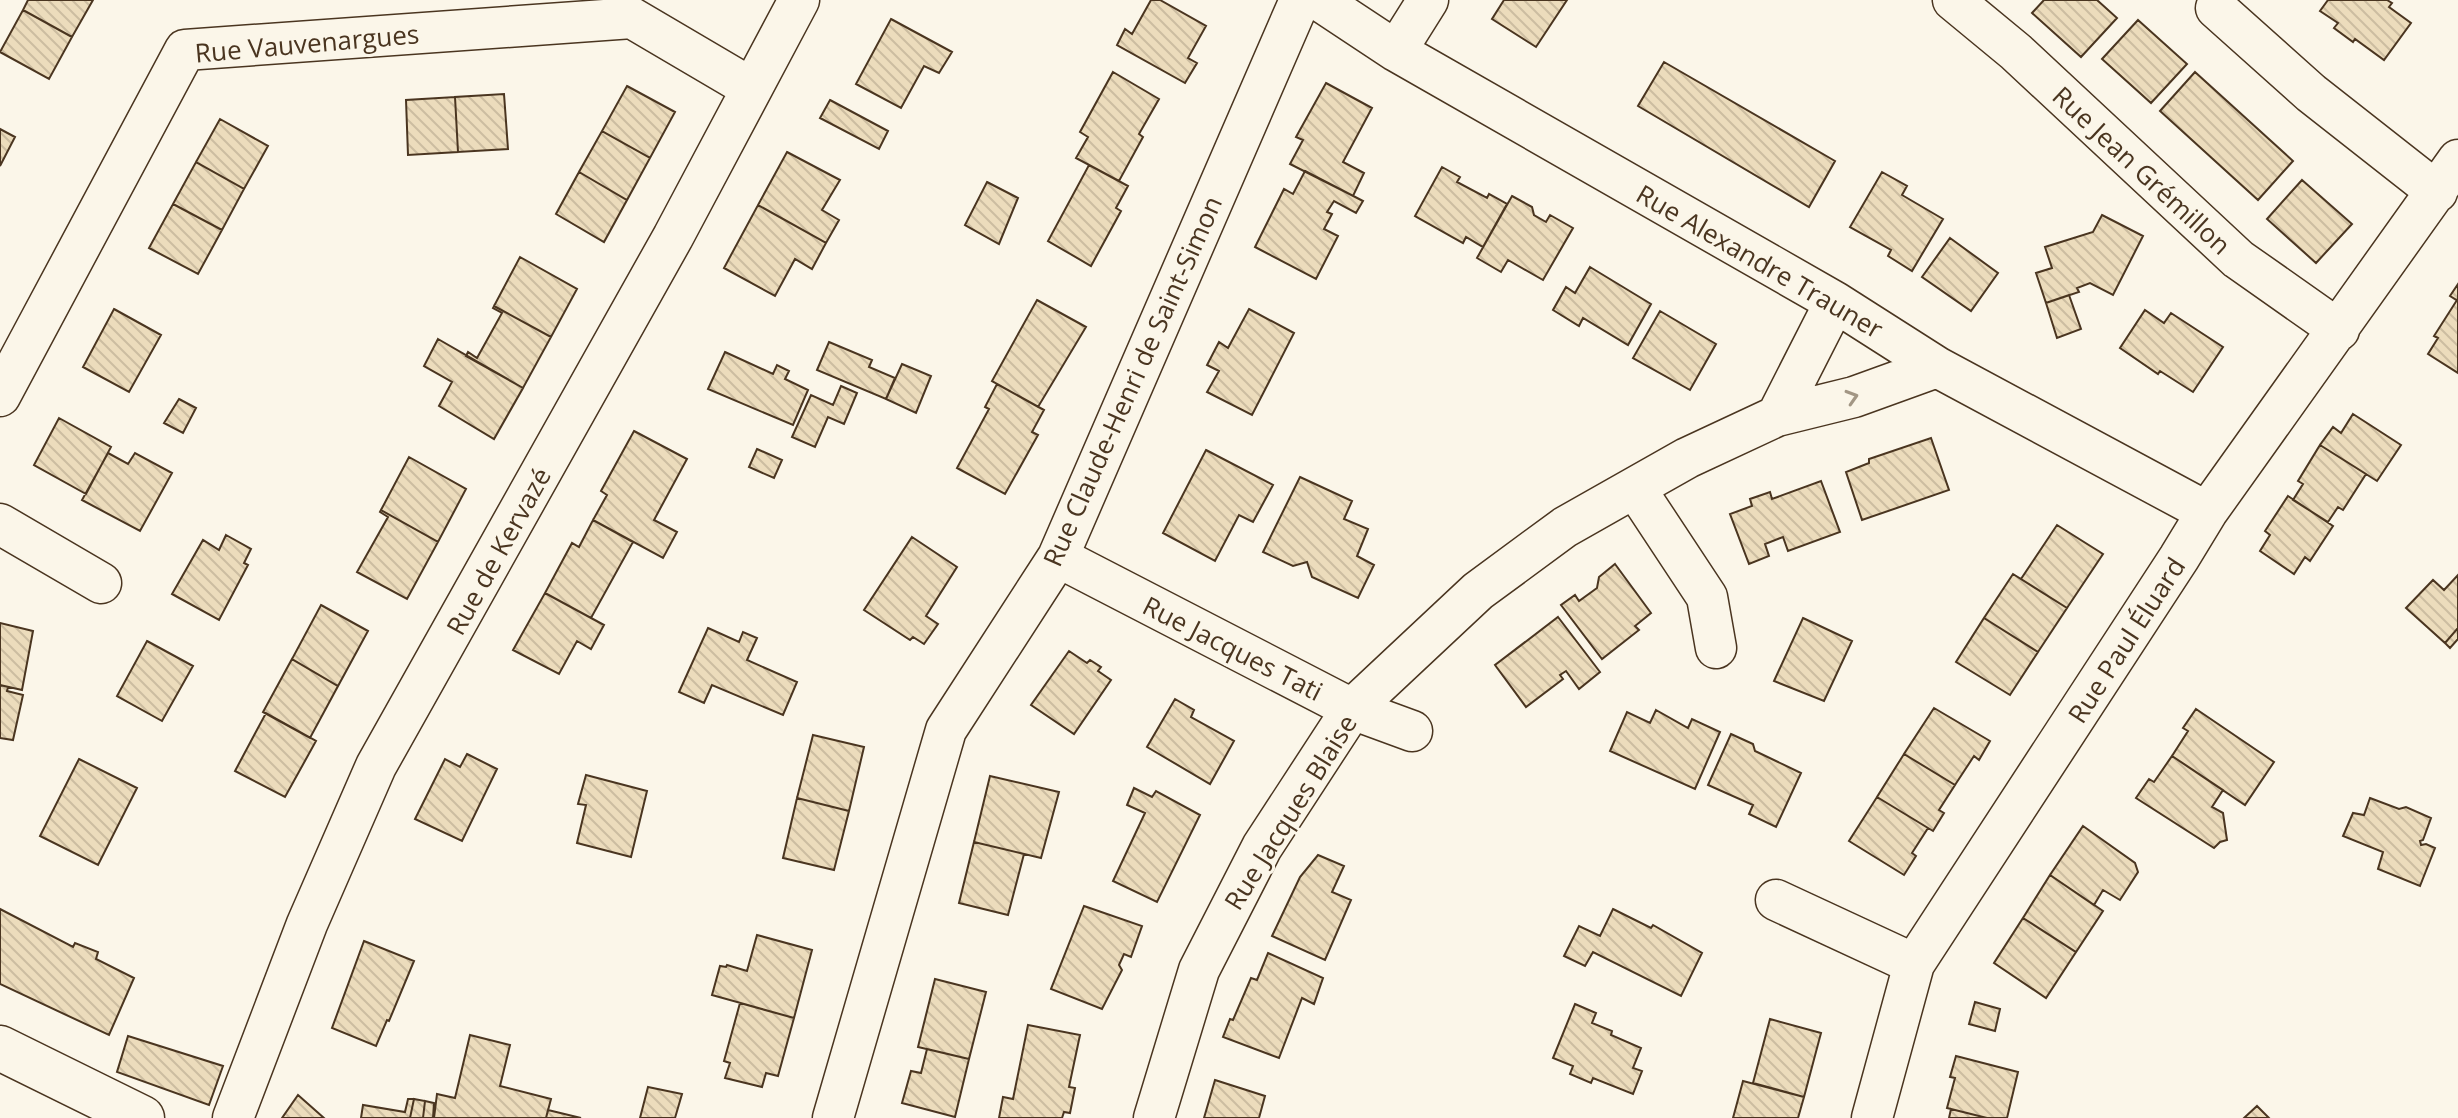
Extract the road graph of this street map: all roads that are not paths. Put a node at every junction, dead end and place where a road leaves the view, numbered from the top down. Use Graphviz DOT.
graph roads {
  1 [pos="799,0"];
  2 [pos="1300,0"];
  3 [pos="1319,0"];
  4 [pos="1428,0"];
  5 [pos="1953,0"];
  6 [pos="2216,8"];
  7 [pos="1396,51"];
  8 [pos="751,88"];
  9 [pos="2448,176"];
  10 [pos="1835,302"];
  11 [pos="2339,330"];
  12 [pos="1937,367"];
  13 [pos="0,396"];
  14 [pos="1777,416"];
  15 [pos="1635,488"];
  16 [pos="2207,512"];
  17 [pos="0,524"];
  18 [pos="1058,557"];
  19 [pos="101,583"];
  20 [pos="1716,648"];
  21 [pos="1352,709"];
  22 [pos="1412,731"];
  23 [pos="1776,900"];
  24 [pos="1914,964"];
  25 [pos="0,1048"];
  26 [pos="142,1118"];
  27 [pos="233,1118"];
  28 [pos="833,1118"];
  29 [pos="1154,1118"];
  30 [pos="1872,1118"];
  1 -- 8 [label="street, Rue de Kervazé"];
  2 -- 18 [label="street, Rue Claude-Henri de Saint-Simon"];
  3 -- 7 [label="street, Rue Alexandre Trauner"];
  4 -- 7 [label="street"];
  5 -- 11 [label="street, Rue Jean Grémillon"];
  6 -- 9 [label="street, Rue Paul Éluard"];
  7 -- 10 [label="street, Rue Alexandre Trauner"];
  8 -- 13 [label="street, Rue Vauvenargues"];
  8 -- 27 [label="street, Rue de Kervazé"];
  9 -- 11 [label="street, Rue Paul Éluard"];
  10 -- 12 [label="street, Rue Alexandre Trauner"];
  10 -- 14 [label="street"];
  11 -- 16 [label="street, Rue Paul Éluard"];
  14 -- 12 [label="street, Rue Jacques Blaise, one-way"];
  12 -- 16 [label="street, Rue Alexandre Trauner"];
  14 -- 15 [label="street, Rue Jacques Blaise"];
  15 -- 20 [label="street"];
  15 -- 21 [label="street, Rue Jacques Blaise"];
  16 -- 24 [label="street, Rue Paul Éluard"];
  17 -- 19 [label="street"];
  18 -- 21 [label="street, Rue Jacques Tati"];
  18 -- 28 [label="street, Rue Claude-Henri de Saint-Simon"];
  21 -- 22 [label="street, Rue Jacques Tati"];
  21 -- 29 [label="street, Rue Jacques Blaise"];
  23 -- 24 [label="street"];
  24 -- 30 [label="street, Rue Paul Éluard"];
  25 -- 26 [label="street"];
}
